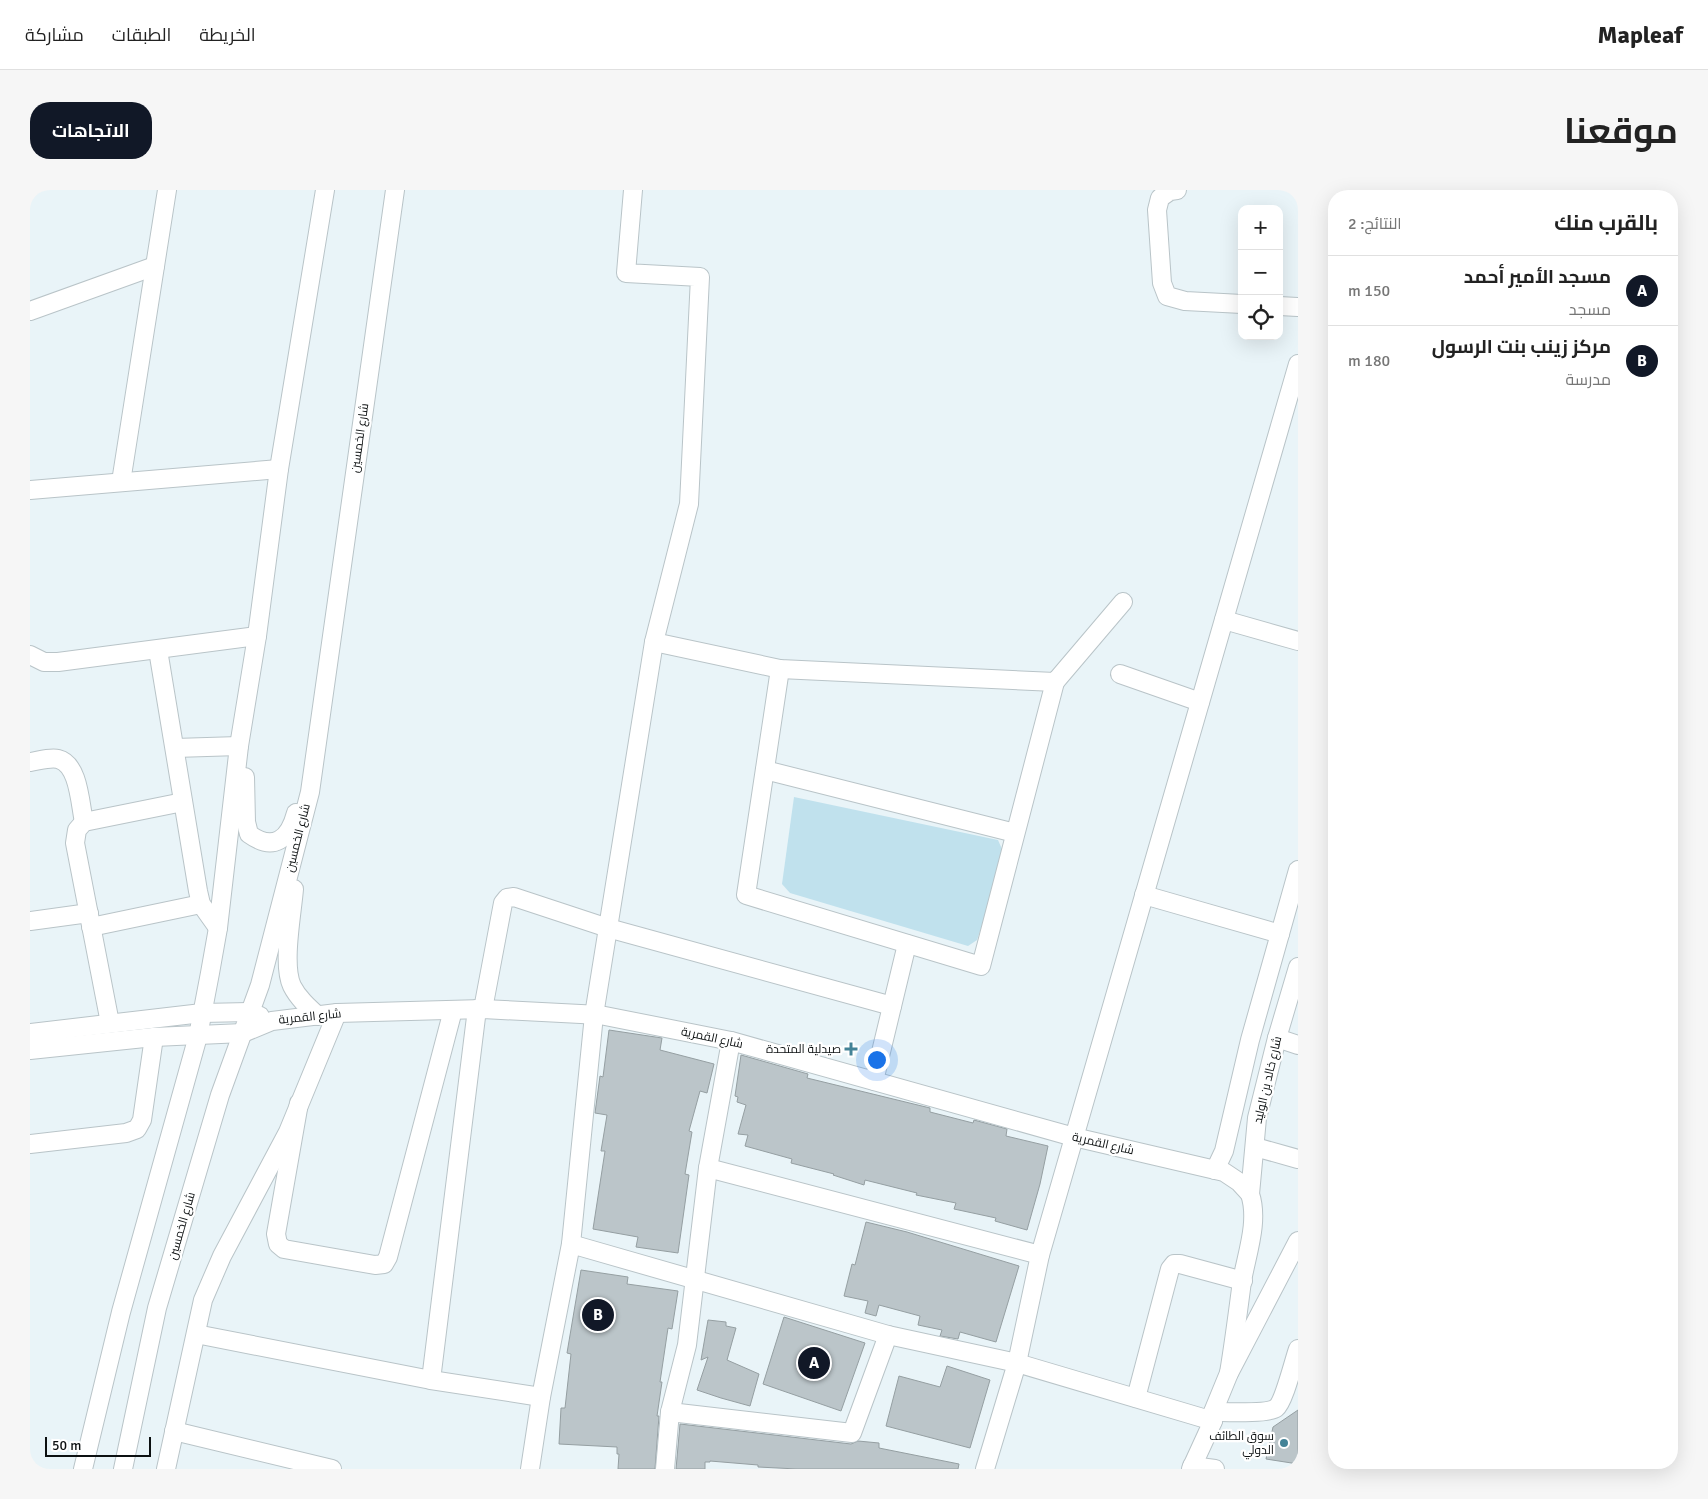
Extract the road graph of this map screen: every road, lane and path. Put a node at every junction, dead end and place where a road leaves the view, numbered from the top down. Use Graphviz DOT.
graph roads {
  1 [pos="167,190"];
  2 [pos="325,190"];
  3 [pos="395,190"];
  4 [pos="633,190"];
  5 [pos="1177,190"];
  6 [pos="155,266"];
  7 [pos="1238,304"];
  8 [pos="1283,306"];
  9 [pos="1298,307"];
  10 [pos="30,311"];
  11 [pos="1298,364"];
  12 [pos="279,469"];
  13 [pos="121,482"];
  14 [pos="30,490"];
  15 [pos="1123,602"];
  16 [pos="1224,620"];
  17 [pos="257,636"];
  18 [pos="1298,641"];
  19 [pos="654,642"];
  20 [pos="158,650"];
  21 [pos="30,655"];
  22 [pos="780,669"];
  23 [pos="1120,674"];
  24 [pos="1055,682"];
  25 [pos="1200,702"];
  26 [pos="243,726"];
  27 [pos="318,736"];
  28 [pos="239,746"];
  29 [pos="174,748"];
  30 [pos="30,762"];
  31 [pos="765,770"];
  32 [pos="183,802"];
  33 [pos="84,822"];
  34 [pos="1016,832"];
  35 [pos="298,841"];
  36 [pos="1298,870"];
  37 [pos="1144,895"];
  38 [pos="201,904"];
  39 [pos="90,920"];
  40 [pos="30,921"];
  41 [pos="218,928"];
  42 [pos="608,928"];
  43 [pos="1280,934"];
  44 [pos="907,944"];
  45 [pos="1298,967"];
  46 [pos="892,1006"];
  47 [pos="480,1009"];
  48 [pos="453,1010"];
  49 [pos="249,1012"];
  50 [pos="202,1013"];
  51 [pos="337,1013"];
  52 [pos="594,1015"];
  53 [pos="318,1016"];
  54 [pos="272,1021"];
  55 [pos="110,1023"];
  56 [pos="30,1033"];
  57 [pos="242,1033"];
  58 [pos="198,1036"];
  59 [pos="154,1037"];
  60 [pos="1277,1038"];
  61 [pos="731,1041"];
  62 [pos="1298,1045"];
  63 [pos="30,1050"];
  64 [pos="874,1081"];
  65 [pos="299,1103"];
  66 [pos="1074,1137"];
  67 [pos="30,1144"];
  68 [pos="1255,1147"];
  69 [pos="1298,1158"];
  70 [pos="708,1168"];
  71 [pos="1215,1170"];
  72 [pos="1250,1194"];
  73 [pos="1298,1241"];
  74 [pos="571,1244"];
  75 [pos="1040,1255"];
  76 [pos="694,1279"];
  77 [pos="1242,1281"];
  78 [pos="196,1334"];
  79 [pos="888,1335"];
  80 [pos="1298,1349"];
  81 [pos="1017,1363"];
  82 [pos="1229,1373"];
  83 [pos="431,1380"];
  84 [pos="541,1397"];
  85 [pos="1136,1398"];
  86 [pos="670,1412"];
  87 [pos="1213,1416"];
  88 [pos="174,1431"];
  89 [pos="323,1468"];
  90 [pos="1191,1468"];
  91 [pos="84,1469"];
  92 [pos="123,1469"];
  93 [pos="166,1469"];
  94 [pos="530,1469"];
  95 [pos="665,1469"];
  96 [pos="985,1469"];
  97 [pos="1215,1469"];
  1 -- 6 [label="street"];
  2 -- 12 [label="street"];
  3 -- 27 [label="street, شارع الخمسين"];
  4 -- 19 [label="street"];
  5 -- 7 [label="street"];
  6 -- 10 [label="street"];
  6 -- 13 [label="street"];
  8 -- 9 [label="street"];
  11 -- 16 [label="street"];
  12 -- 13 [label="street"];
  12 -- 17 [label="street"];
  13 -- 14 [label="street"];
  15 -- 24 [label="street"];
  16 -- 18 [label="street"];
  16 -- 25 [label="street"];
  17 -- 20 [label="street"];
  17 -- 26 [label="street"];
  19 -- 22 [label="street"];
  19 -- 42 [label="street"];
  20 -- 21 [label="street"];
  20 -- 29 [label="street"];
  22 -- 24 [label="street"];
  22 -- 31 [label="street"];
  23 -- 25 [label="street"];
  24 -- 34 [label="street"];
  25 -- 37 [label="street"];
  26 -- 27 [label="street"];
  26 -- 28 [label="street"];
  27 -- 35 [label="street, شارع الخمسين"];
  28 -- 29 [label="street"];
  28 -- 41 [label="street"];
  29 -- 32 [label="street"];
  30 -- 33 [label="street"];
  31 -- 34 [label="street"];
  31 -- 44 [label="street"];
  32 -- 33 [label="street"];
  32 -- 38 [label="street"];
  33 -- 39 [label="street"];
  34 -- 44 [label="street"];
  35 -- 49 [label="street, شارع الخمسين"];
  35 -- 53 [label="street"];
  36 -- 43 [label="street"];
  37 -- 43 [label="street"];
  37 -- 66 [label="street"];
  38 -- 39 [label="street"];
  38 -- 41 [label="street"];
  39 -- 40 [label="street"];
  39 -- 55 [label="street"];
  41 -- 50 [label="street"];
  42 -- 46 [label="street"];
  42 -- 47 [label="street"];
  42 -- 52 [label="street"];
  43 -- 71 [label="street"];
  44 -- 46 [label="street"];
  45 -- 60 [label="street, شارع خالد بن الوليد"];
  46 -- 64 [label="street"];
  47 -- 48 [label="street, شارع القمرية"];
  47 -- 52 [label="street, شارع القمرية"];
  47 -- 83 [label="street"];
  48 -- 51 [label="street, شارع القمرية"];
  48 -- 65 [label="street"];
  49 -- 50 [label="street"];
  49 -- 54 [label="street, شارع القمرية"];
  49 -- 57 [label="street, شارع الخمسين"];
  50 -- 55 [label="street"];
  50 -- 58 [label="street"];
  51 -- 53 [label="street, شارع القمرية"];
  51 -- 65 [label="street"];
  52 -- 61 [label="street, شارع القمرية"];
  52 -- 74 [label="street"];
  53 -- 54 [label="street, شارع القمرية"];
  54 -- 57 [label="street, شارع القمرية"];
  55 -- 56 [label="street"];
  57 -- 58 [label="street, شارع القمرية"];
  57 -- 92 [label="street, شارع الخمسين"];
  58 -- 59 [label="street, شارع القمرية"];
  58 -- 91 [label="street"];
  59 -- 63 [label="street, شارع القمرية"];
  59 -- 67 [label="street"];
  60 -- 62 [label="street"];
  60 -- 68 [label="street, شارع خالد بن الوليد"];
  61 -- 64 [label="street, شارع القمرية"];
  61 -- 70 [label="street"];
  64 -- 66 [label="street, شارع القمرية"];
  65 -- 78 [label="street"];
  66 -- 71 [label="street, شارع القمرية"];
  66 -- 75 [label="street"];
  68 -- 69 [label="street"];
  68 -- 72 [label="street, شارع خالد بن الوليد"];
  70 -- 75 [label="street"];
  70 -- 76 [label="street"];
  71 -- 72 [label="street, شارع القمرية"];
  72 -- 77 [label="street, شارع خالد بن الوليد"];
  73 -- 82 [label="street"];
  74 -- 76 [label="street"];
  74 -- 84 [label="street"];
  75 -- 81 [label="street"];
  76 -- 79 [label="street"];
  76 -- 86 [label="street"];
  77 -- 82 [label="street, شارع خالد بن الوليد"];
  77 -- 85 [label="street"];
  78 -- 83 [label="street"];
  78 -- 88 [label="street"];
  79 -- 81 [label="street"];
  79 -- 86 [label="street"];
  80 -- 87 [label="street"];
  81 -- 85 [label="street"];
  81 -- 96 [label="street"];
  82 -- 87 [label="street"];
  83 -- 84 [label="street"];
  84 -- 94 [label="street"];
  85 -- 87 [label="street"];
  86 -- 95 [label="street"];
  87 -- 90 [label="street"];
  88 -- 89 [label="street"];
  88 -- 93 [label="street"];
  90 -- 97 [label="street"];
}
